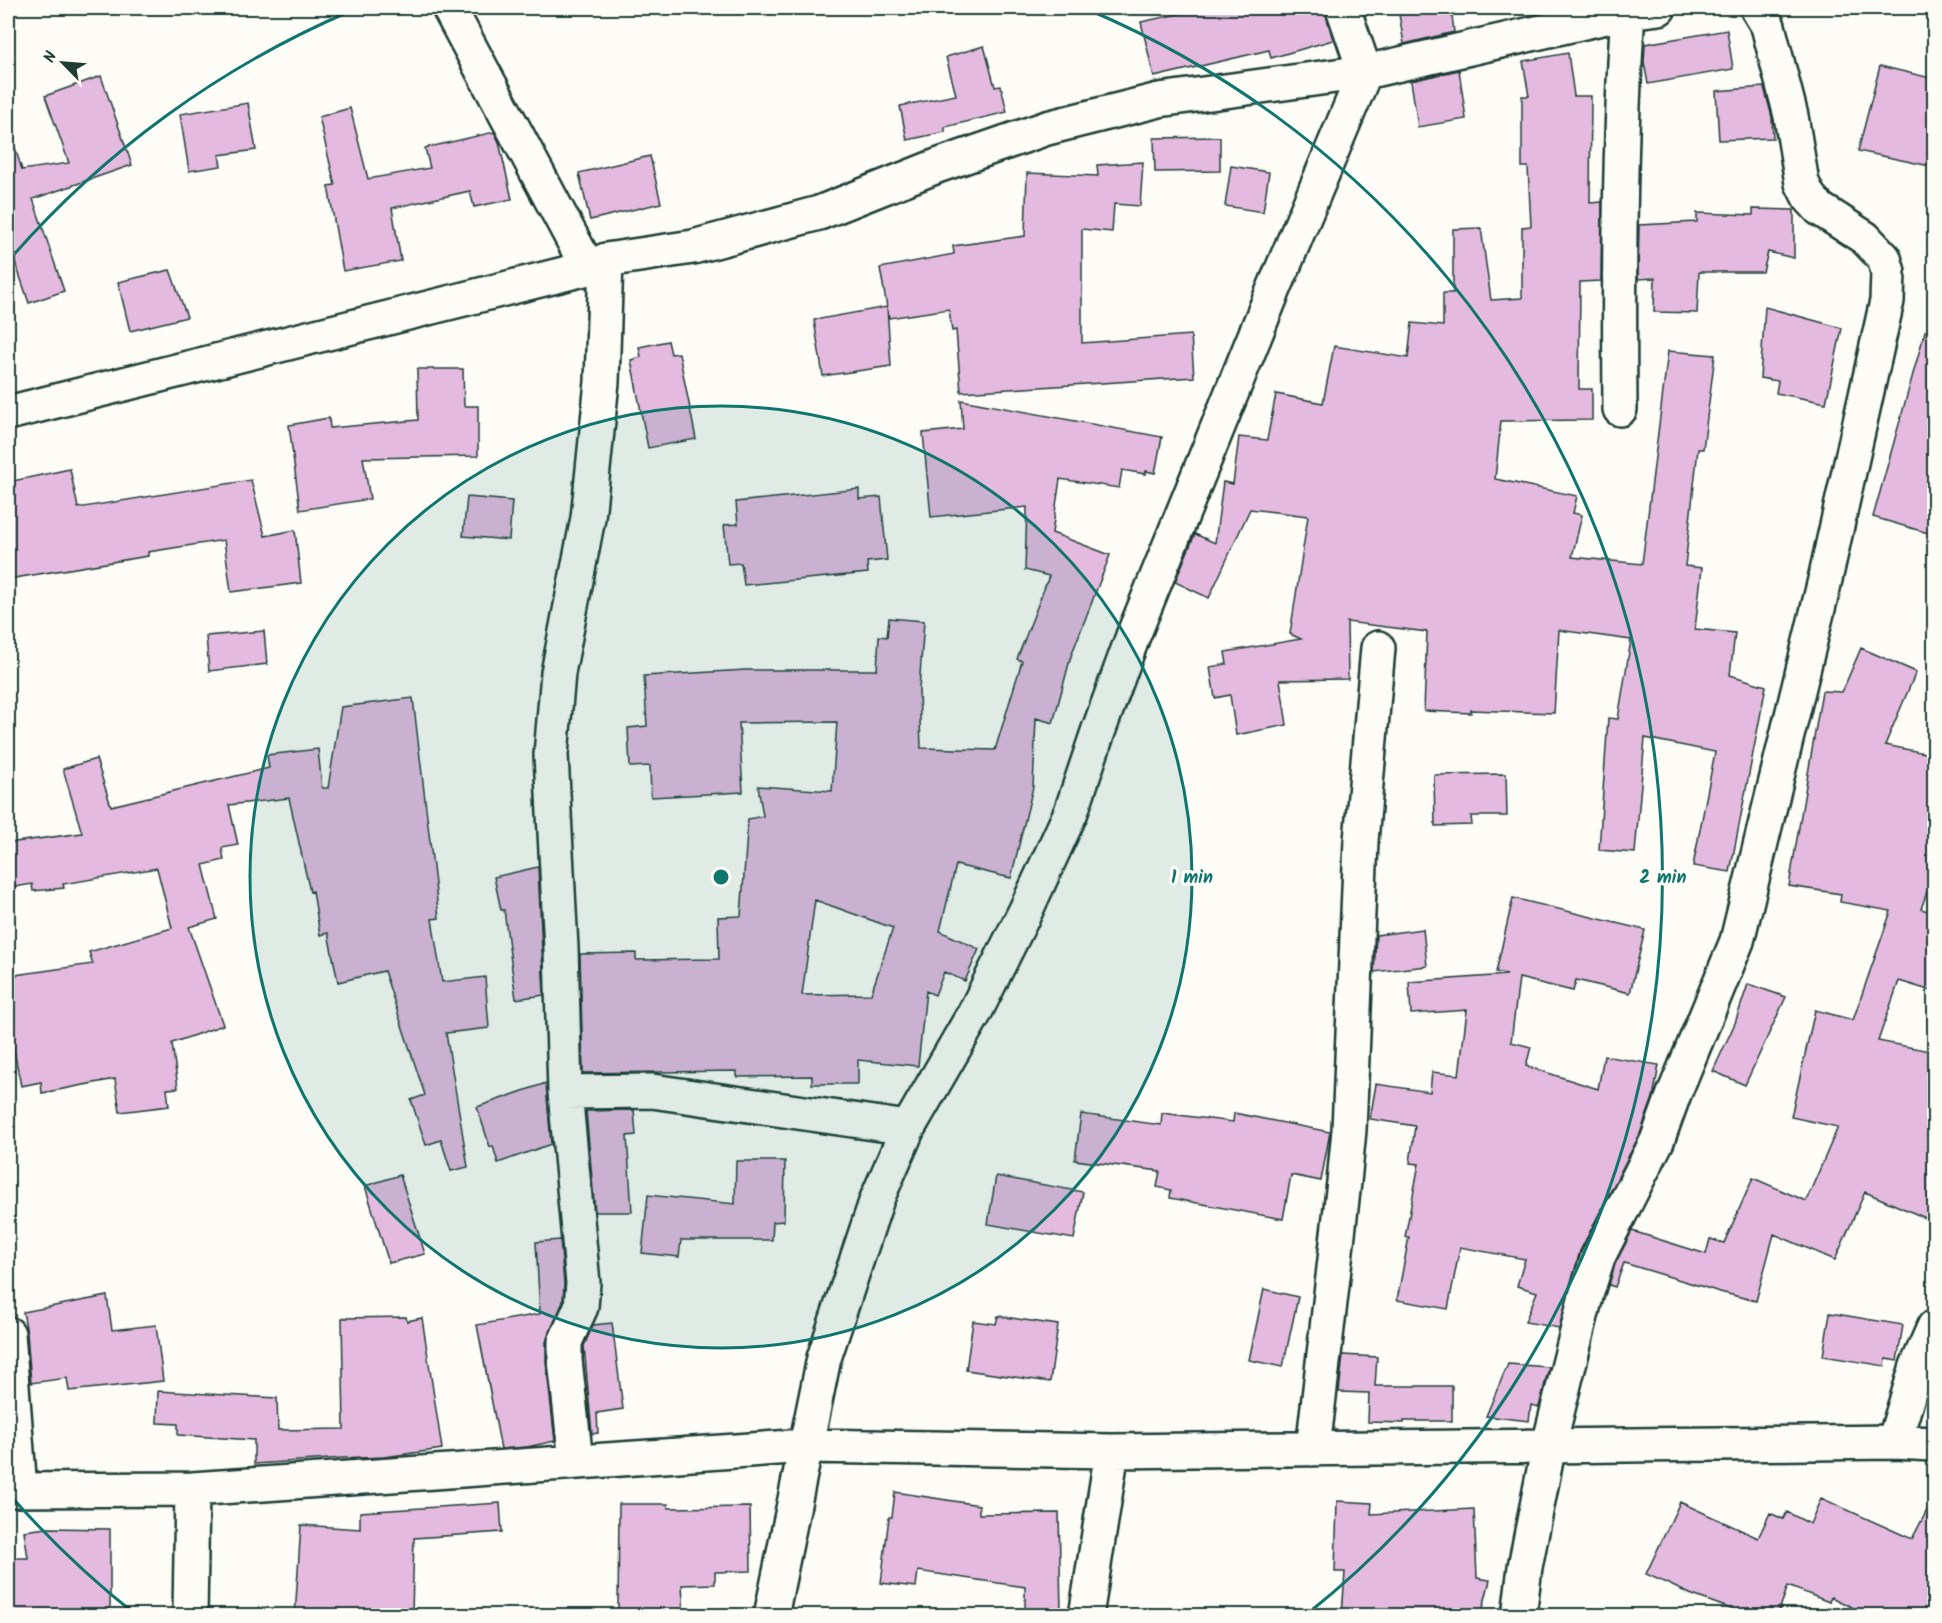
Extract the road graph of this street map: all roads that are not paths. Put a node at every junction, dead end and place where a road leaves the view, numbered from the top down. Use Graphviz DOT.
graph roads {
  1 [pos="449,8"];
  2 [pos="1343,8"];
  3 [pos="1757,8"];
  4 [pos="1643,10"];
  5 [pos="1365,72"];
  6 [pos="597,264"];
  7 [pos="1620,409"];
  8 [pos="8,413"];
  9 [pos="1378,648"];
  10 [pos="565,1092"];
  11 [pos="908,1128"];
  12 [pos="1935,1327"];
  13 [pos="8,1334"];
  14 [pos="1894,1442"];
  15 [pos="1935,1444"];
  16 [pos="1549,1445"];
  17 [pos="806,1446"];
  18 [pos="1312,1449"];
  19 [pos="1112,1451"];
  20 [pos="576,1462"];
  21 [pos="192,1489"];
  22 [pos="14,1490"];
  23 [pos="190,1616"];
  24 [pos="771,1616"];
  25 [pos="1086,1616"];
  26 [pos="1519,1616"];
  1 -- 6 [label="street"];
  2 -- 5 [label="street"];
  3 -- 16 [label="street"];
  4 -- 5 [label="street"];
  4 -- 7 [label="street"];
  5 -- 6 [label="street"];
  5 -- 11 [label="street"];
  6 -- 8 [label="street"];
  6 -- 10 [label="street"];
  9 -- 18 [label="street"];
  10 -- 11 [label="street"];
  10 -- 20 [label="street"];
  11 -- 17 [label="street"];
  12 -- 14 [label="street"];
  13 -- 22 [label="street"];
  14 -- 15 [label="street"];
  14 -- 16 [label="street"];
  16 -- 18 [label="street"];
  16 -- 26 [label="street"];
  17 -- 19 [label="street"];
  17 -- 20 [label="street"];
  17 -- 24 [label="street"];
  18 -- 19 [label="street"];
  19 -- 25 [label="street"];
  20 -- 21 [label="street"];
  21 -- 22 [label="street"];
  21 -- 23 [label="street"];
}
